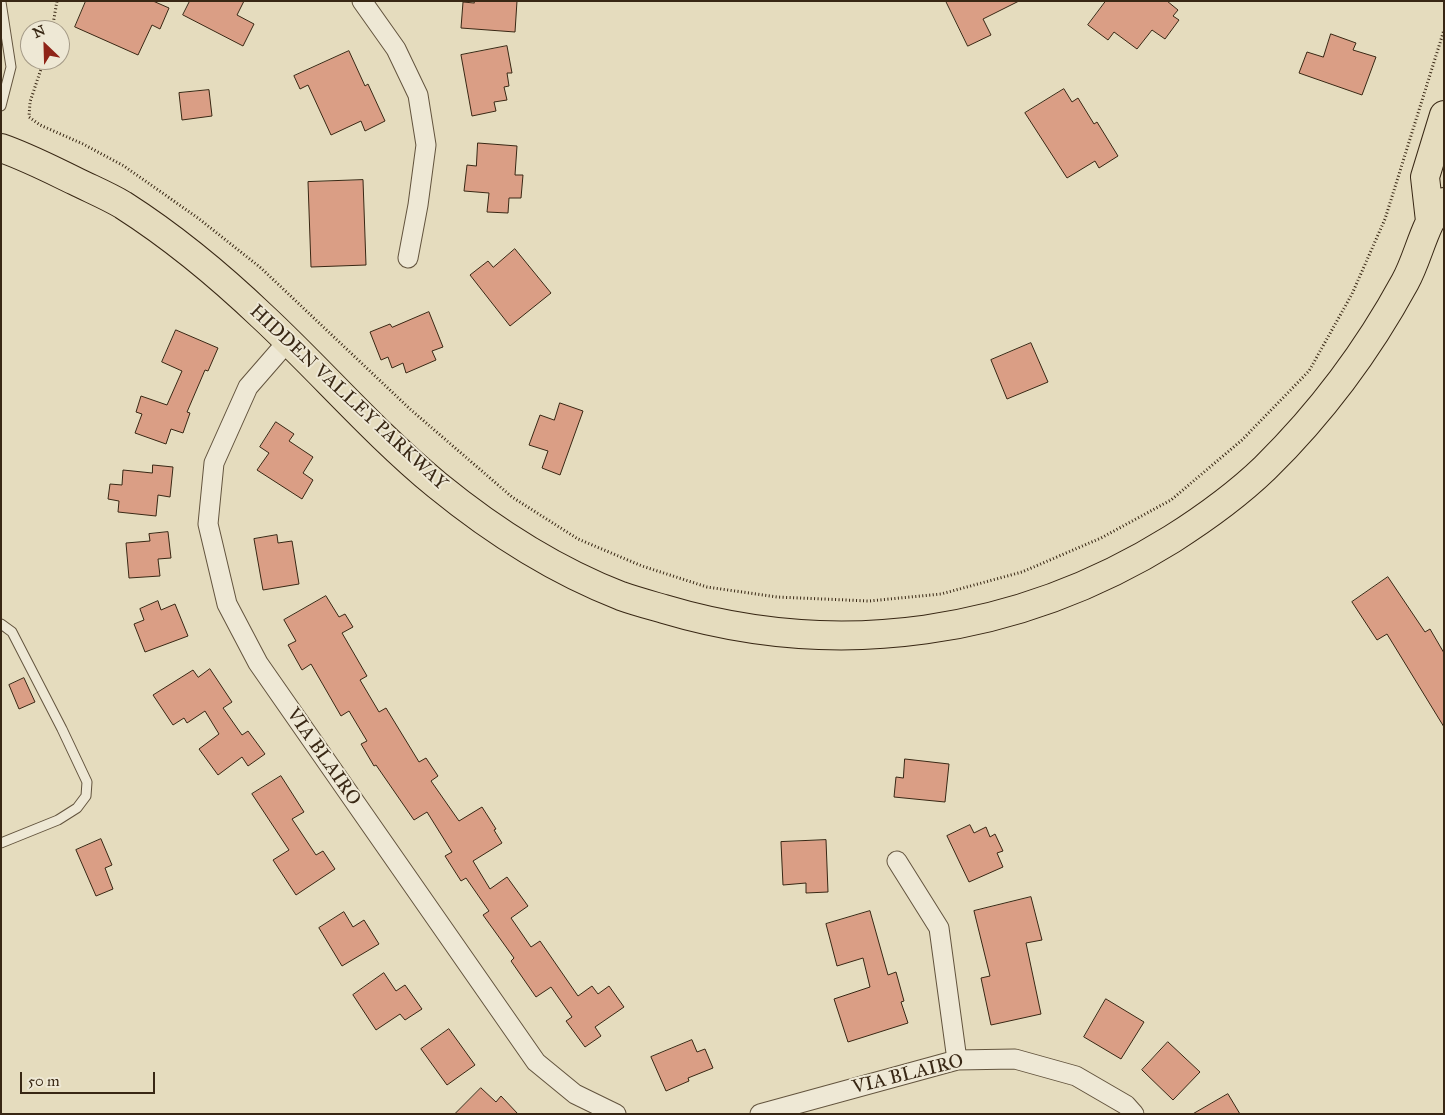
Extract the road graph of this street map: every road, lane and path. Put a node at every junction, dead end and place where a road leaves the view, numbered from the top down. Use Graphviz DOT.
graph roads {
  1 [pos="57,1"];
  2 [pos="362,1"];
  3 [pos="1,2"];
  4 [pos="54,20"];
  5 [pos="1444,30"];
  6 [pos="41,70"];
  7 [pos="1,106"];
  8 [pos="1444,115"];
  9 [pos="1,148"];
  10 [pos="1437,211"];
  11 [pos="408,258"];
  12 [pos="288,341"];
  13 [pos="1,624"];
  14 [pos="1,843"];
  15 [pos="898,861"];
  16 [pos="957,1060"];
  17 [pos="616,1114"];
  18 [pos="760,1114"];
  19 [pos="1134,1114"];
  1 -- 4 [label="path"];
  2 -- 11 [label="street"];
  3 -- 7 [label="lane"];
  5 -- 6 [label="path"];
  8 -- 10 [label="main road, HIDDEN VALLEY PARKWAY"];
  9 -- 12 [label="main road, HIDDEN VALLEY PARKWAY"];
  10 -- 12 [label="main road, HIDDEN VALLEY PARKWAY"];
  12 -- 17 [label="street, VIA BLAIRO"];
  13 -- 14 [label="lane"];
  15 -- 16 [label="street"];
  16 -- 18 [label="street, VIA BLAIRO"];
  16 -- 19 [label="street, VIA BLAIRO"];
}
